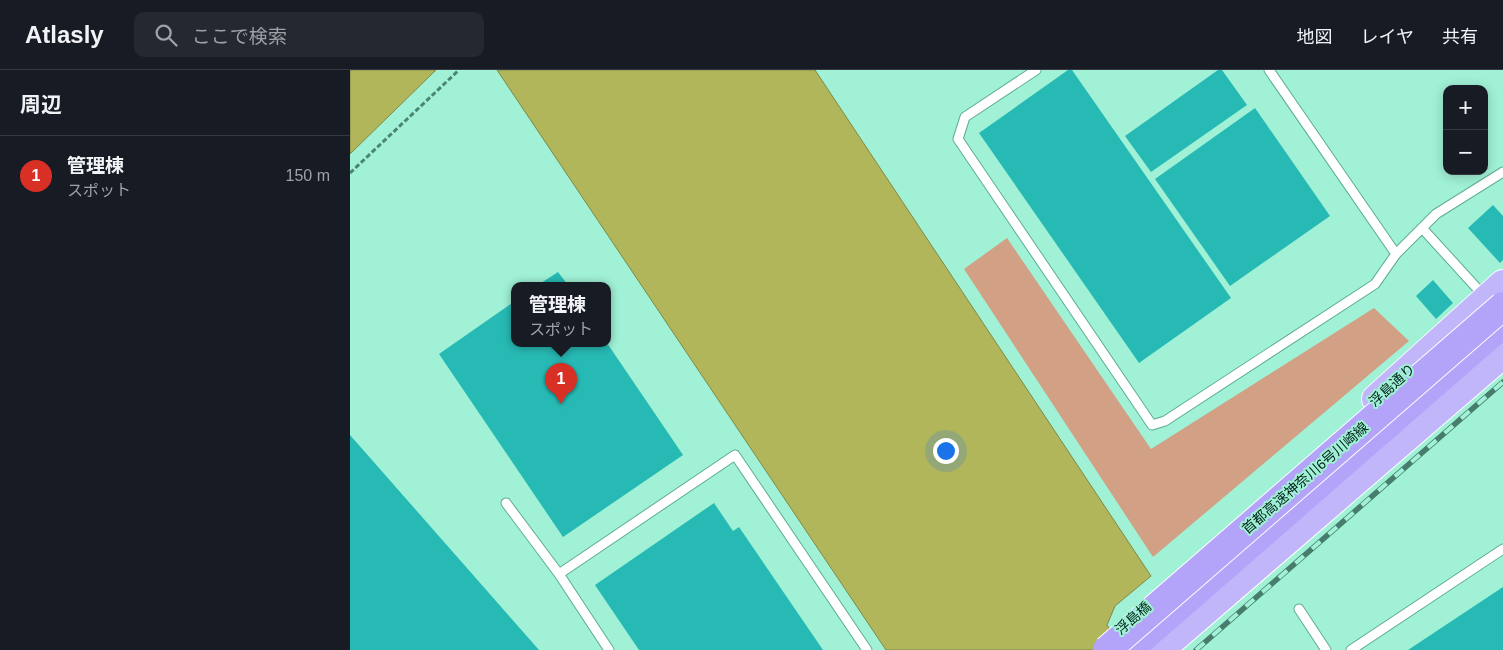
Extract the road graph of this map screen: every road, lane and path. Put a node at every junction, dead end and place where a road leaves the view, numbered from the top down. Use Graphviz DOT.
graph roads {
  1 [pos="459,70"];
  2 [pos="1036,70"];
  3 [pos="1269,70"];
  4 [pos="1503,172"];
  5 [pos="350,173"];
  6 [pos="1422,228"];
  7 [pos="1396,254"];
  8 [pos="1499,301"];
  9 [pos="1503,324"];
  10 [pos="1503,354"];
  11 [pos="506,503"];
  12 [pos="1503,549"];
  13 [pos="559,574"];
  14 [pos="1170,585"];
  15 [pos="1299,609"];
  16 [pos="609,650"];
  17 [pos="867,650"];
  18 [pos="1095,650"];
  19 [pos="1107,650"];
  20 [pos="1129,650"];
  21 [pos="1160,650"];
  22 [pos="1326,650"];
  23 [pos="1351,650"];
  1 -- 5 [label="path"];
  2 -- 7 [label="lane"];
  3 -- 7 [label="lane"];
  4 -- 6 [label="lane"];
  6 -- 7 [label="lane"];
  6 -- 8 [label="lane"];
  8 -- 14 [label="highway, 浮島通り"];
  8 -- 19 [label="highway, 首都高速神奈川6号川崎線, bridge"];
  9 -- 20 [label="highway, 首都高速神奈川6号川崎線"];
  10 -- 21 [label="highway"];
  11 -- 13 [label="lane"];
  12 -- 23 [label="lane"];
  13 -- 16 [label="lane"];
  13 -- 17 [label="lane"];
  14 -- 18 [label="highway, 浮島橋"];
  15 -- 22 [label="lane"];
}
